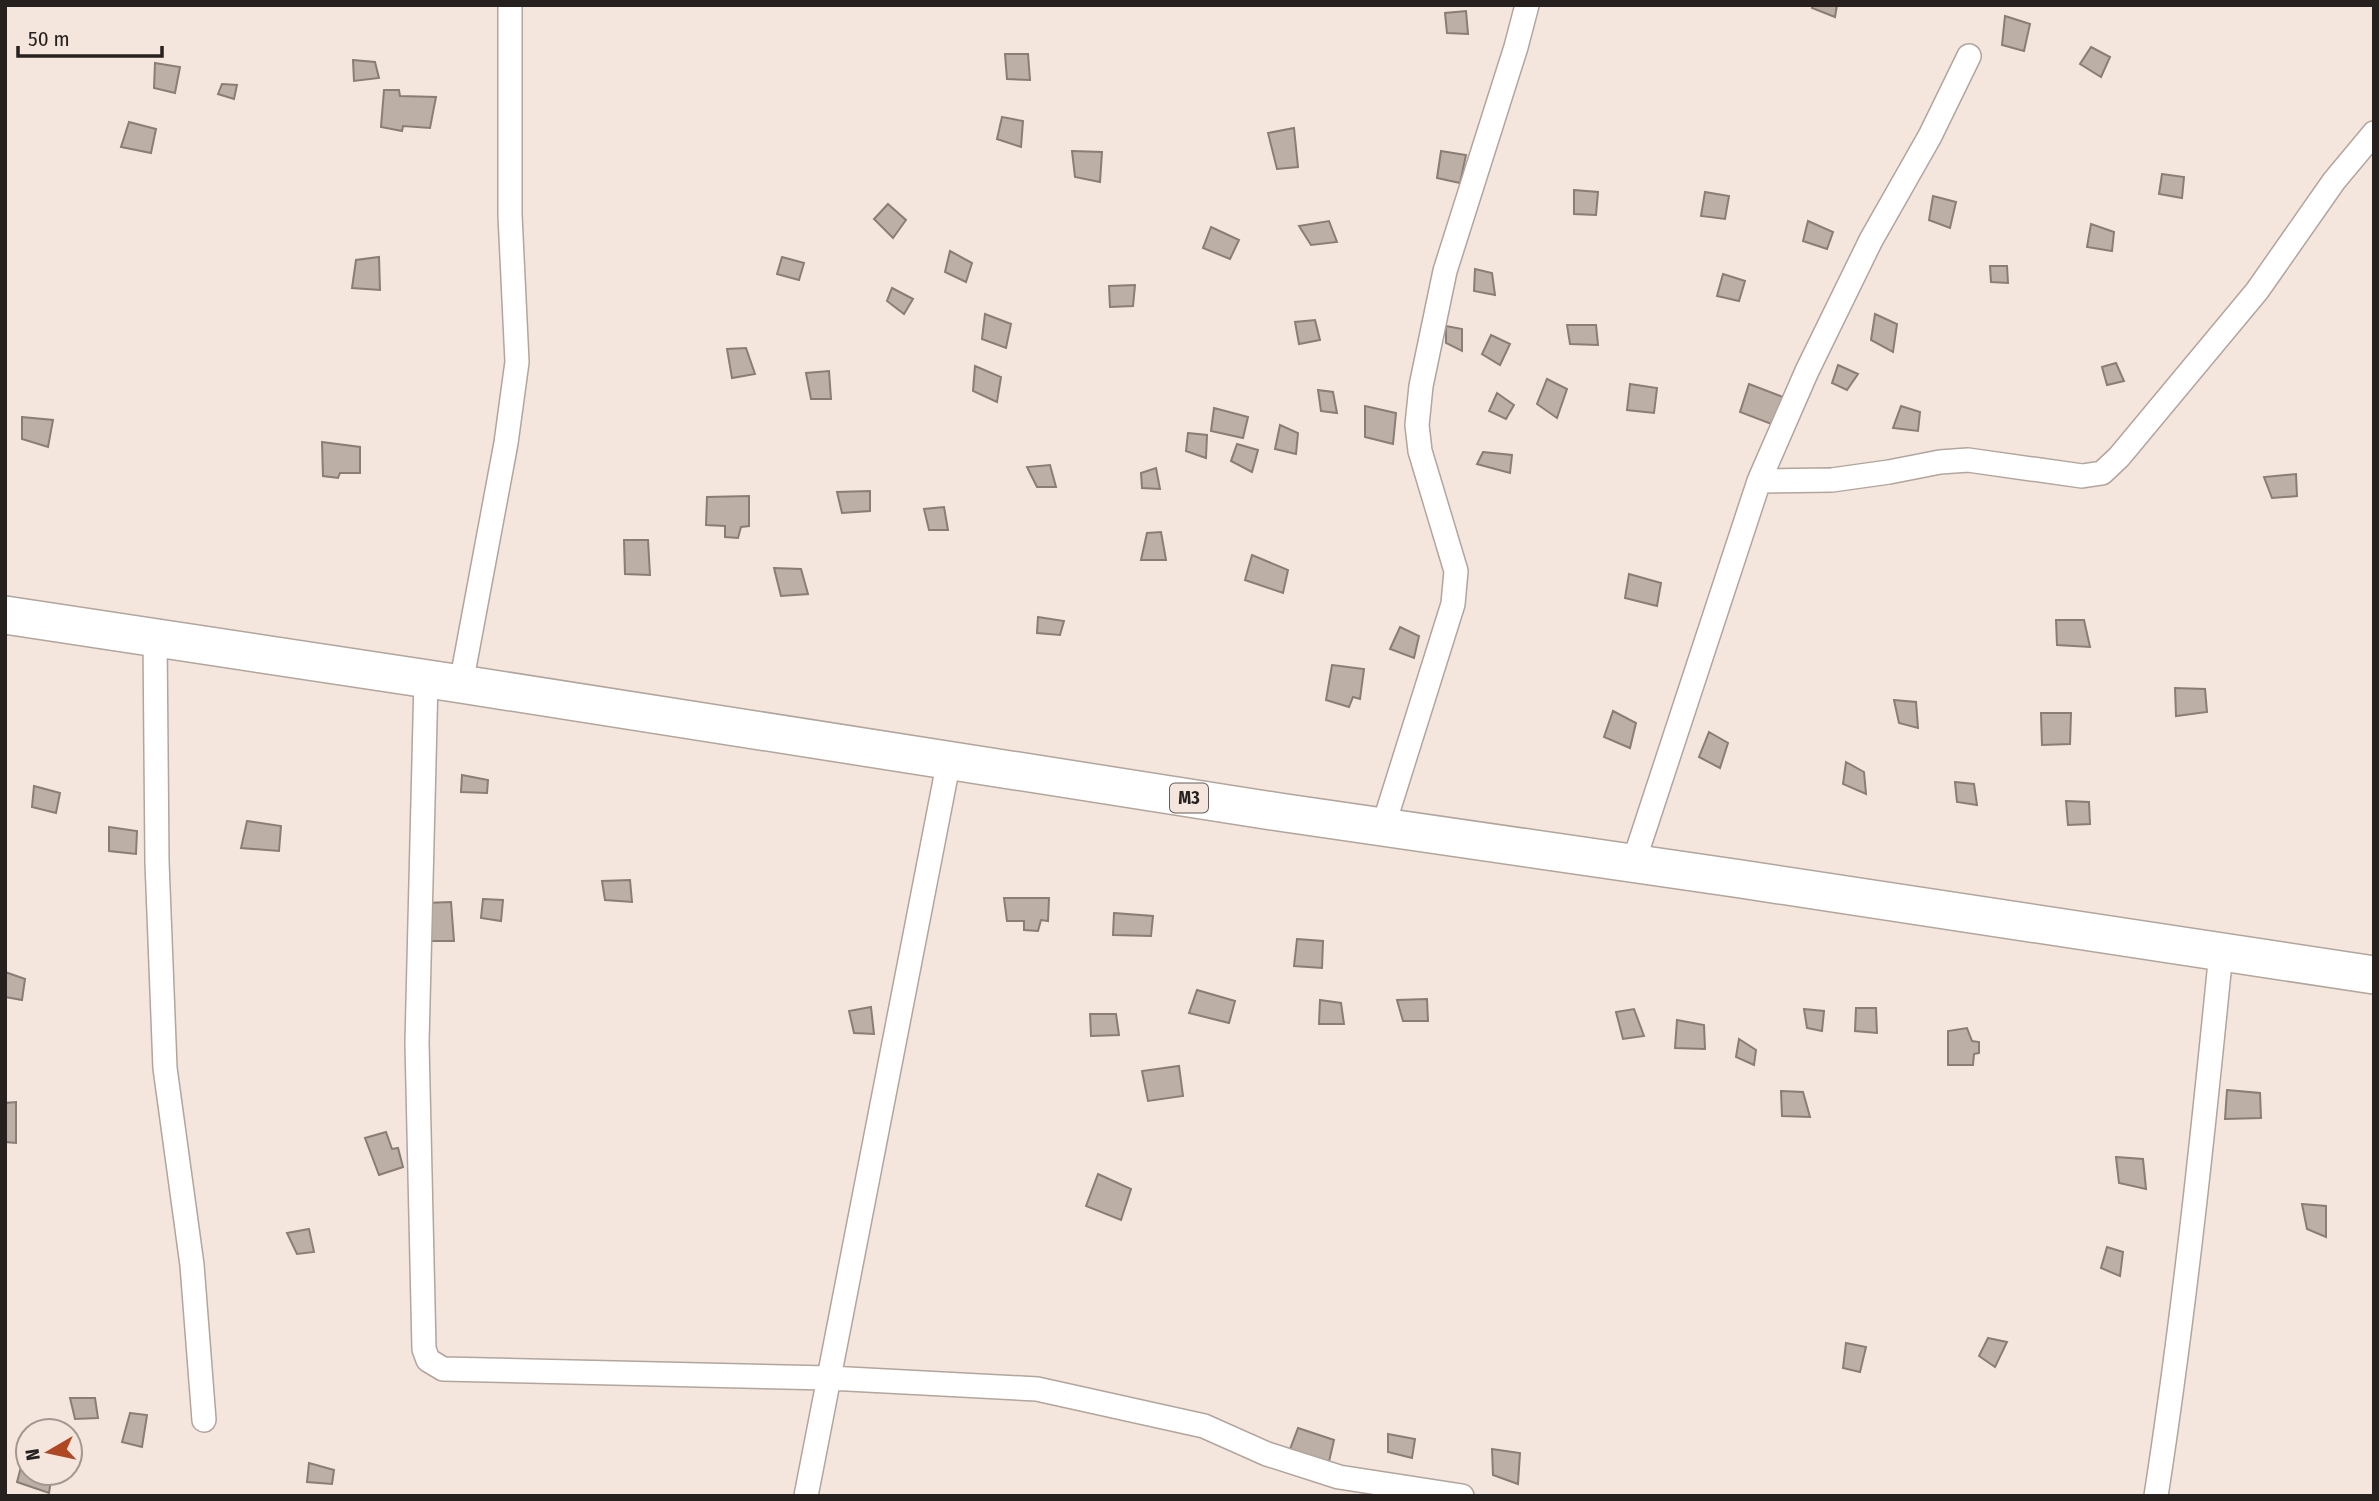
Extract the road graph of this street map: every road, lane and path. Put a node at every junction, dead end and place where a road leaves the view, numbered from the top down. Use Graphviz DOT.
graph roads {
  1 [pos="510,5"];
  2 [pos="1527,5"];
  3 [pos="1969,56"];
  4 [pos="2374,133"];
  5 [pos="1759,481"];
  6 [pos="5,615"];
  7 [pos="155,637"];
  8 [pos="444,682"];
  9 [pos="949,760"];
  10 [pos="1383,827"];
  11 [pos="1633,864"];
  12 [pos="2221,952"];
  13 [pos="2374,975"];
  14 [pos="829,1378"];
  15 [pos="204,1420"];
  16 [pos="806,1496"];
  17 [pos="1462,1496"];
  18 [pos="2156,1496"];
  1 -- 8 [label="street"];
  2 -- 10 [label="street"];
  3 -- 5 [label="street"];
  4 -- 5 [label="street"];
  5 -- 11 [label="street"];
  6 -- 7 [label="main road, M3"];
  7 -- 8 [label="main road, M3"];
  7 -- 15 [label="street"];
  8 -- 9 [label="main road, M3"];
  8 -- 14 [label="street"];
  9 -- 10 [label="main road, M3"];
  9 -- 14 [label="street"];
  10 -- 11 [label="main road, M3"];
  11 -- 12 [label="main road, M3"];
  12 -- 13 [label="main road, M3"];
  12 -- 18 [label="street"];
  14 -- 16 [label="street"];
  14 -- 17 [label="street"];
}
